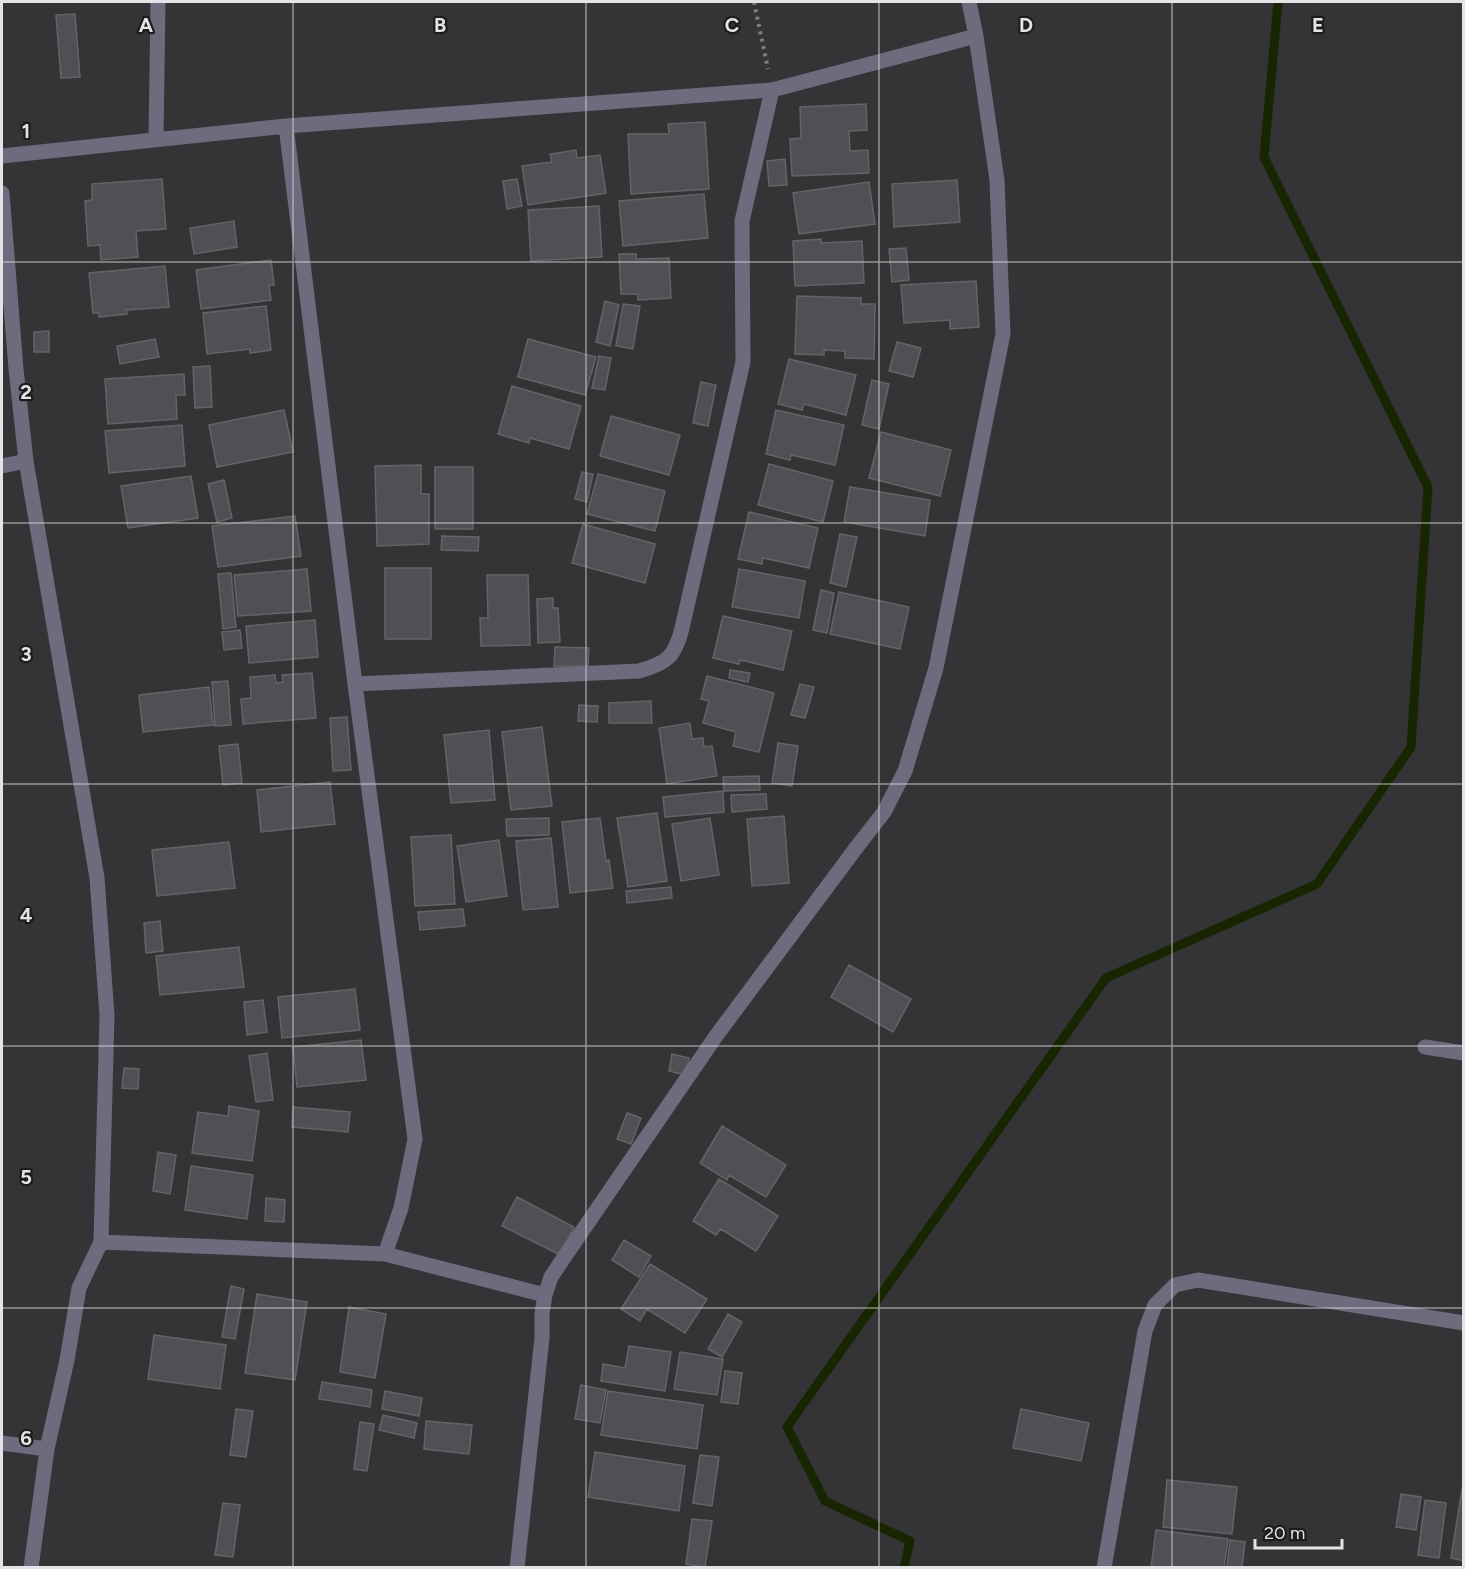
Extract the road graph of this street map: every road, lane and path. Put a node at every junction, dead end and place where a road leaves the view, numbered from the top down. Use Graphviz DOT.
graph roads {
  1 [pos="158,2"];
  2 [pos="754,2"];
  3 [pos="969,2"];
  4 [pos="976,36"];
  5 [pos="772,90"];
  6 [pos="286,126"];
  7 [pos="156,139"];
  8 [pos="2,156"];
  9 [pos="2,193"];
  10 [pos="26,461"];
  11 [pos="2,466"];
  12 [pos="355,684"];
  13 [pos="1425,1047"];
  14 [pos="1464,1053"];
  15 [pos="101,1242"];
  16 [pos="385,1254"];
  17 [pos="545,1295"];
  18 [pos="1464,1323"];
  19 [pos="2,1443"];
  20 [pos="48,1449"];
  21 [pos="31,1568"];
  22 [pos="517,1568"];
  23 [pos="1104,1568"];
  1 -- 7 [label="street"];
  2 -- 5 [label="path"];
  3 -- 4 [label="street"];
  4 -- 5 [label="street"];
  4 -- 17 [label="street"];
  5 -- 6 [label="street"];
  5 -- 12 [label="street"];
  6 -- 7 [label="street"];
  6 -- 12 [label="street"];
  7 -- 8 [label="street"];
  9 -- 10 [label="street"];
  10 -- 11 [label="street"];
  10 -- 15 [label="street"];
  12 -- 16 [label="street"];
  13 -- 14 [label="street"];
  15 -- 16 [label="street"];
  15 -- 20 [label="street"];
  16 -- 17 [label="street"];
  17 -- 22 [label="street"];
  18 -- 23 [label="street"];
  19 -- 20 [label="street"];
  20 -- 21 [label="street"];
}
